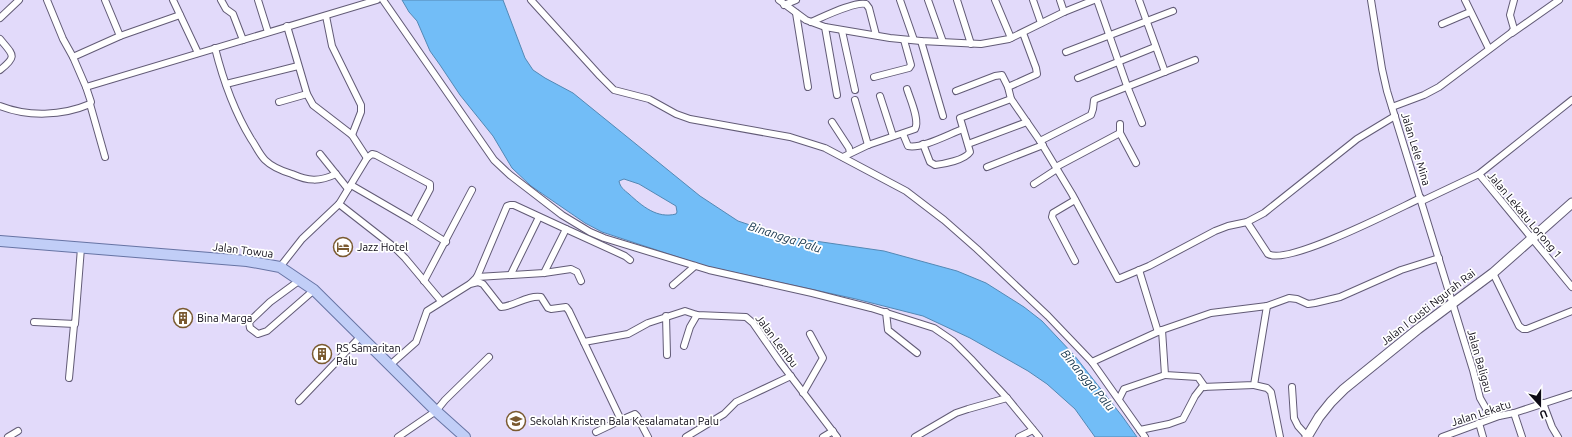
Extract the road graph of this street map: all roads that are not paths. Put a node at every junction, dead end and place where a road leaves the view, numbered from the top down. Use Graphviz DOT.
graph roads {
  1 [pos="19,0"];
  2 [pos="47,0"];
  3 [pos="105,0"];
  4 [pos="173,0"];
  5 [pos="221,0"];
  6 [pos="258,0"];
  7 [pos="377,0"];
  8 [pos="383,0"];
  9 [pos="531,0"];
  10 [pos="778,0"];
  11 [pos="796,0"];
  12 [pos="900,0"];
  13 [pos="928,0"];
  14 [pos="957,0"];
  15 [pos="995,0"];
  16 [pos="1033,0"];
  17 [pos="1060,0"];
  18 [pos="1093,0"];
  19 [pos="1139,0"];
  20 [pos="1371,0"];
  21 [pos="1465,0"];
  22 [pos="1514,0"];
  23 [pos="1559,0"];
  24 [pos="358,3"];
  25 [pos="784,4"];
  26 [pos="1174,11"];
  27 [pos="1064,12"];
  28 [pos="1470,12"];
  29 [pos="796,13"];
  30 [pos="180,14"];
  31 [pos="326,16"];
  32 [pos="0,18"];
  33 [pos="1146,20"];
  34 [pos="811,22"];
  35 [pos="1041,23"];
  36 [pos="1442,24"];
  37 [pos="287,26"];
  38 [pos="825,27"];
  39 [pos="842,30"];
  40 [pos="268,32"];
  41 [pos="1023,33"];
  42 [pos="1511,34"];
  43 [pos="876,35"];
  44 [pos="1109,35"];
  45 [pos="120,36"];
  46 [pos="1011,38"];
  47 [pos="0,39"];
  48 [pos="243,40"];
  49 [pos="904,40"];
  50 [pos="914,40"];
  51 [pos="921,42"];
  52 [pos="943,42"];
  53 [pos="971,44"];
  54 [pos="1155,47"];
  55 [pos="215,48"];
  56 [pos="1489,49"];
  57 [pos="1066,52"];
  58 [pos="198,53"];
  59 [pos="73,57"];
  60 [pos="1195,60"];
  61 [pos="1118,61"];
  62 [pos="298,66"];
  63 [pos="0,70"];
  64 [pos="1165,72"];
  65 [pos="874,77"];
  66 [pos="1078,78"];
  67 [pos="226,84"];
  68 [pos="808,86"];
  69 [pos="1127,86"];
  70 [pos="86,87"];
  71 [pos="1008,87"];
  72 [pos="907,89"];
  73 [pos="855,90"];
  74 [pos="956,91"];
  75 [pos="307,94"];
  76 [pos="837,94"];
  77 [pos="880,96"];
  78 [pos="1010,99"];
  79 [pos="855,100"];
  80 [pos="279,102"];
  81 [pos="1571,102"];
  82 [pos="90,104"];
  83 [pos="0,106"];
  84 [pos="1392,107"];
  85 [pos="943,116"];
  86 [pos="1395,116"];
  87 [pos="832,122"];
  88 [pos="1027,122"];
  89 [pos="1142,123"];
  90 [pos="1120,124"];
  91 [pos="962,129"];
  92 [pos="1120,133"];
  93 [pos="902,134"];
  94 [pos="352,135"];
  95 [pos="893,136"];
  96 [pos="1041,143"];
  97 [pos="923,144"];
  98 [pos="968,144"];
  99 [pos="868,145"];
  100 [pos="850,153"];
  101 [pos="320,154"];
  102 [pos="105,157"];
  103 [pos="843,157"];
  104 [pos="367,158"];
  105 [pos="1136,163"];
  106 [pos="987,167"];
  107 [pos="1056,168"];
  108 [pos="336,174"];
  109 [pos="1479,174"];
  110 [pos="1034,184"];
  111 [pos="350,187"];
  112 [pos="472,190"];
  113 [pos="1075,200"];
  114 [pos="1422,200"];
  115 [pos="1572,203"];
  116 [pos="339,204"];
  117 [pos="539,217"];
  118 [pos="413,221"];
  119 [pos="1247,222"];
  120 [pos="566,229"];
  121 [pos="1532,237"];
  122 [pos="1,242"];
  123 [pos="446,242"];
  124 [pos="81,248"];
  125 [pos="1439,258"];
  126 [pos="630,260"];
  127 [pos="1075,261"];
  128 [pos="695,266"];
  129 [pos="280,267"];
  130 [pos="1139,270"];
  131 [pos="544,273"];
  132 [pos="1493,273"];
  133 [pos="512,274"];
  134 [pos="477,277"];
  135 [pos="300,280"];
  136 [pos="424,281"];
  137 [pos="581,281"];
  138 [pos="470,284"];
  139 [pos="673,285"];
  140 [pos="1572,287"];
  141 [pos="314,290"];
  142 [pos="440,301"];
  143 [pos="1453,302"];
  144 [pos="1267,306"];
  145 [pos="1572,311"];
  146 [pos="886,312"];
  147 [pos="697,315"];
  148 [pos="666,316"];
  149 [pos="34,322"];
  150 [pos="74,325"];
  151 [pos="1160,331"];
  152 [pos="810,334"];
  153 [pos="361,336"];
  154 [pos="584,342"];
  155 [pos="684,346"];
  156 [pos="917,353"];
  157 [pos="667,355"];
  158 [pos="489,357"];
  159 [pos="1092,362"];
  160 [pos="390,365"];
  161 [pos="1164,375"];
  162 [pos="791,376"];
  163 [pos="69,378"];
  164 [pos="1254,386"];
  165 [pos="1205,387"];
  166 [pos="1292,387"];
  167 [pos="803,393"];
  168 [pos="1572,394"];
  169 [pos="1007,398"];
  170 [pos="1119,398"];
  171 [pos="299,401"];
  172 [pos="1543,403"];
  173 [pos="436,411"];
  174 [pos="1514,413"];
  175 [pos="1499,416"];
  176 [pos="622,420"];
  177 [pos="1479,423"];
  178 [pos="1033,430"];
  179 [pos="1140,430"];
  180 [pos="18,431"];
  181 [pos="833,431"];
  182 [pos="596,432"];
  183 [pos="1307,436"];
  184 [pos="8,437"];
  185 [pos="398,437"];
  186 [pos="465,437"];
  187 [pos="648,437"];
  188 [pos="686,437"];
  189 [pos="823,437"];
  190 [pos="837,437"];
  191 [pos="915,437"];
  192 [pos="1019,437"];
  193 [pos="1039,437"];
  194 [pos="1145,437"];
  195 [pos="1280,437"];
  196 [pos="1442,437"];
  197 [pos="1483,437"];
  198 [pos="1522,437"];
  199 [pos="1558,437"];
  1 -- 32 [label="street"];
  2 -- 59 [label="street"];
  3 -- 45 [label="street"];
  4 -- 30 [label="street"];
  5 -- 48 [label="street"];
  6 -- 40 [label="street"];
  7 -- 24 [label="street"];
  8 -- 128 [label="street"];
  9 -- 103 [label="street"];
  10 -- 25 [label="street"];
  11 -- 25 [label="street"];
  12 -- 50 [label="street"];
  13 -- 52 [label="street"];
  14 -- 53 [label="street"];
  15 -- 46 [label="street"];
  16 -- 35 [label="street"];
  17 -- 27 [label="street"];
  18 -- 27 [label="street"];
  18 -- 44 [label="street"];
  19 -- 33 [label="street"];
  20 -- 84 [label="street, Jalan Lele Mina"];
  21 -- 28 [label="street"];
  22 -- 42 [label="street"];
  23 -- 42 [label="street"];
  24 -- 31 [label="street"];
  25 -- 29 [label="street"];
  26 -- 33 [label="street"];
  27 -- 35 [label="street"];
  28 -- 36 [label="street"];
  28 -- 56 [label="street"];
  29 -- 34 [label="street"];
  29 -- 68 [label="street"];
  30 -- 45 [label="street"];
  30 -- 58 [label="street"];
  31 -- 37 [label="street"];
  31 -- 94 [label="street"];
  33 -- 44 [label="street"];
  33 -- 54 [label="street"];
  34 -- 38 [label="street"];
  34 -- 43 [label="street"];
  35 -- 41 [label="street"];
  37 -- 40 [label="street"];
  37 -- 62 [label="street"];
  38 -- 39 [label="street"];
  38 -- 76 [label="street"];
  39 -- 43 [label="street"];
  39 -- 73 [label="street"];
  40 -- 48 [label="street"];
  41 -- 46 [label="street"];
  41 -- 71 [label="street"];
  42 -- 56 [label="street"];
  43 -- 49 [label="street"];
  44 -- 57 [label="street"];
  44 -- 61 [label="street"];
  45 -- 59 [label="street"];
  46 -- 53 [label="street"];
  47 -- 63 [label="street"];
  48 -- 55 [label="street"];
  49 -- 50 [label="street"];
  49 -- 65 [label="street"];
  50 -- 51 [label="street"];
  51 -- 52 [label="street"];
  51 -- 85 [label="street"];
  52 -- 53 [label="street"];
  54 -- 61 [label="street"];
  54 -- 64 [label="street"];
  55 -- 58 [label="street"];
  55 -- 67 [label="street"];
  56 -- 84 [label="street"];
  58 -- 70 [label="street"];
  59 -- 70 [label="street"];
  60 -- 64 [label="street"];
  61 -- 66 [label="street"];
  61 -- 69 [label="street"];
  62 -- 67 [label="street"];
  62 -- 75 [label="street"];
  64 -- 69 [label="street"];
  67 -- 108 [label="street"];
  69 -- 89 [label="street"];
  69 -- 96 [label="street"];
  70 -- 82 [label="street"];
  71 -- 74 [label="street"];
  71 -- 78 [label="street"];
  72 -- 93 [label="street"];
  75 -- 80 [label="street"];
  75 -- 94 [label="street"];
  77 -- 95 [label="street"];
  78 -- 88 [label="street"];
  78 -- 91 [label="street"];
  79 -- 99 [label="street"];
  81 -- 109 [label="street"];
  82 -- 83 [label="street"];
  82 -- 102 [label="street"];
  84 -- 86 [label="street, Jalan Lele Mina"];
  86 -- 114 [label="street, Jalan Lele Mina"];
  86 -- 119 [label="street"];
  87 -- 100 [label="street"];
  88 -- 96 [label="street"];
  88 -- 98 [label="street"];
  90 -- 92 [label="street"];
  91 -- 97 [label="street"];
  91 -- 98 [label="street"];
  92 -- 105 [label="street"];
  92 -- 107 [label="street"];
  93 -- 95 [label="street"];
  93 -- 97 [label="street"];
  94 -- 104 [label="street"];
  95 -- 99 [label="street"];
  96 -- 106 [label="street"];
  96 -- 107 [label="street"];
  97 -- 98 [label="street"];
  99 -- 100 [label="street"];
  100 -- 103 [label="street"];
  101 -- 108 [label="street"];
  103 -- 159 [label="street"];
  104 -- 111 [label="street"];
  104 -- 118 [label="street"];
  107 -- 110 [label="street"];
  107 -- 113 [label="street"];
  108 -- 111 [label="street"];
  109 -- 114 [label="street"];
  109 -- 121 [label="street, Jalan Lekatu Lorong 1"];
  111 -- 116 [label="street"];
  111 -- 118 [label="street"];
  112 -- 123 [label="street"];
  113 -- 127 [label="street"];
  113 -- 130 [label="street"];
  114 -- 119 [label="street"];
  114 -- 125 [label="street, Jalan Lele Mina"];
  115 -- 121 [label="main road, Jalan I Gusti Ngurah Rai"];
  116 -- 129 [label="street"];
  116 -- 136 [label="street"];
  117 -- 120 [label="street"];
  117 -- 133 [label="street"];
  117 -- 134 [label="street"];
  118 -- 123 [label="street"];
  119 -- 130 [label="street"];
  120 -- 126 [label="street"];
  120 -- 131 [label="street"];
  121 -- 132 [label="main road, Jalan I Gusti Ngurah Rai"];
  121 -- 140 [label="street, Jalan Lekatu Lorong 1"];
  122 -- 124 [label="main road, Jalan Towua"];
  123 -- 136 [label="street"];
  124 -- 129 [label="main road, Jalan Towua"];
  124 -- 150 [label="street"];
  125 -- 143 [label="street, Jalan Lele Mina"];
  125 -- 144 [label="street"];
  128 -- 139 [label="street"];
  128 -- 146 [label="street"];
  129 -- 135 [label="main road, Jalan Towua"];
  130 -- 151 [label="street"];
  131 -- 133 [label="street"];
  131 -- 137 [label="street"];
  132 -- 143 [label="main road, Jalan I Gusti Ngurah Rai"];
  132 -- 145 [label="street"];
  133 -- 134 [label="street"];
  134 -- 138 [label="street"];
  135 -- 141 [label="main road, Jalan Towua"];
  135 -- 141 [label="street"];
  136 -- 142 [label="street"];
  138 -- 142 [label="street"];
  138 -- 154 [label="street"];
  141 -- 153 [label="main road, Jalan Towua"];
  142 -- 160 [label="street"];
  143 -- 175 [label="street, Jalan Baligau"];
  143 -- 183 [label="main road, Jalan I Gusti Ngurah Rai"];
  144 -- 151 [label="street"];
  144 -- 164 [label="street"];
  146 -- 156 [label="street"];
  146 -- 169 [label="street"];
  147 -- 148 [label="street, Jalan Lembu"];
  147 -- 155 [label="street"];
  147 -- 162 [label="street, Jalan Lembu"];
  148 -- 154 [label="street, Jalan Lembu"];
  148 -- 157 [label="street"];
  149 -- 150 [label="street"];
  150 -- 163 [label="street"];
  151 -- 159 [label="street"];
  151 -- 161 [label="street"];
  152 -- 167 [label="street"];
  153 -- 160 [label="main road, Jalan Towua"];
  153 -- 171 [label="street"];
  154 -- 176 [label="street"];
  158 -- 173 [label="street"];
  159 -- 170 [label="street"];
  160 -- 173 [label="main road, Jalan Towua"];
  161 -- 165 [label="street"];
  161 -- 170 [label="street"];
  162 -- 167 [label="street, Jalan Lembu"];
  162 -- 188 [label="street, Jalan Lembu"];
  164 -- 165 [label="street"];
  164 -- 195 [label="street"];
  165 -- 179 [label="street"];
  166 -- 183 [label="street"];
  167 -- 181 [label="street, Jalan Lembu"];
  168 -- 172 [label="street, Jalan Lekatu"];
  169 -- 178 [label="street"];
  169 -- 191 [label="street"];
  170 -- 179 [label="street"];
  172 -- 174 [label="street, Jalan Lekatu"];
  172 -- 199 [label="street"];
  173 -- 185 [label="street"];
  173 -- 186 [label="main road, Jalan Towua"];
  174 -- 175 [label="street, Jalan Lekatu"];
  174 -- 198 [label="street"];
  175 -- 177 [label="street, Jalan Lekatu"];
  176 -- 182 [label="street"];
  176 -- 187 [label="street"];
  177 -- 196 [label="street, Jalan Lekatu"];
  177 -- 197 [label="street"];
  178 -- 192 [label="street"];
  178 -- 193 [label="street"];
  179 -- 194 [label="street"];
  180 -- 184 [label="street"];
  181 -- 189 [label="street"];
  181 -- 190 [label="street, Jalan Lembu"];
}
